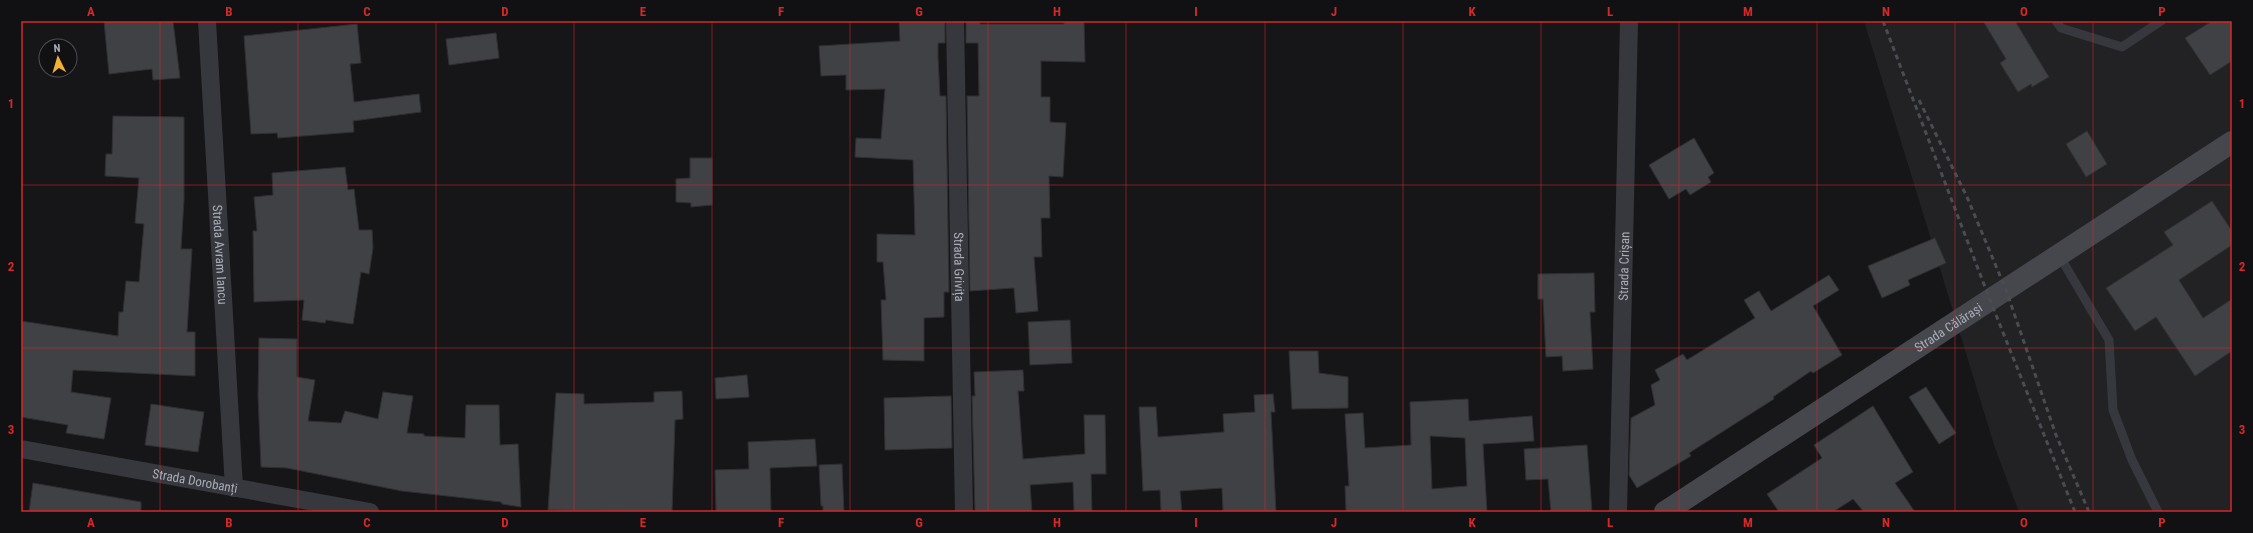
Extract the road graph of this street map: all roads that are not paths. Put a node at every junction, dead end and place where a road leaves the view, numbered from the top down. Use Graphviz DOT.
graph roads {
  1 [pos="207,21"];
  2 [pos="955,21"];
  3 [pos="1629,21"];
  4 [pos="2056,21"];
  5 [pos="2161,21"];
  6 [pos="2232,142"];
  7 [pos="2059,255"];
  8 [pos="21,449"];
  9 [pos="234,488"];
  10 [pos="359,511"];
  11 [pos="964,512"];
  12 [pos="1618,512"];
  13 [pos="1665,512"];
  14 [pos="2158,512"];
  1 -- 9 [label="street, Strada Avram Iancu"];
  2 -- 11 [label="street, Strada Grivița"];
  3 -- 12 [label="street, Strada Crișan"];
  4 -- 5 [label="lane"];
  6 -- 7 [label="main road, Strada Călărași"];
  7 -- 13 [label="main road, Strada Călărași"];
  7 -- 14 [label="lane"];
  8 -- 9 [label="street, Strada Dorobanți"];
  9 -- 10 [label="street, Strada Dorobanți"];
}
